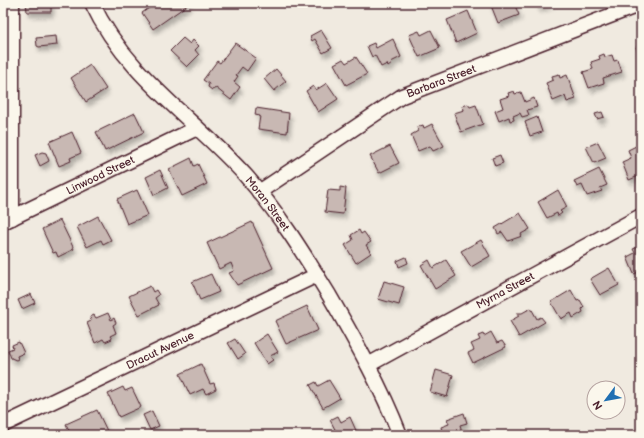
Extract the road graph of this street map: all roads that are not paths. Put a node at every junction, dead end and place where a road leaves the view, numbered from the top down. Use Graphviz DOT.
graph roads {
  1 [pos="12,3"];
  2 [pos="92,3"];
  3 [pos="641,4"];
  4 [pos="197,128"];
  5 [pos="259,192"];
  6 [pos="641,216"];
  7 [pos="8,220"];
  8 [pos="317,275"];
  9 [pos="368,365"];
  10 [pos="3,425"];
  11 [pos="400,435"];
  1 -- 7 [label="street"];
  2 -- 4 [label="street, Moran Street"];
  3 -- 5 [label="street, Barbara Street"];
  4 -- 5 [label="street, Moran Street"];
  4 -- 7 [label="street, Linwood Street"];
  5 -- 8 [label="street, Moran Street"];
  6 -- 9 [label="street, Myrna Street"];
  8 -- 9 [label="street, Moran Street"];
  8 -- 10 [label="street, Dracut Avenue"];
  9 -- 11 [label="street, Moran Street"];
}
